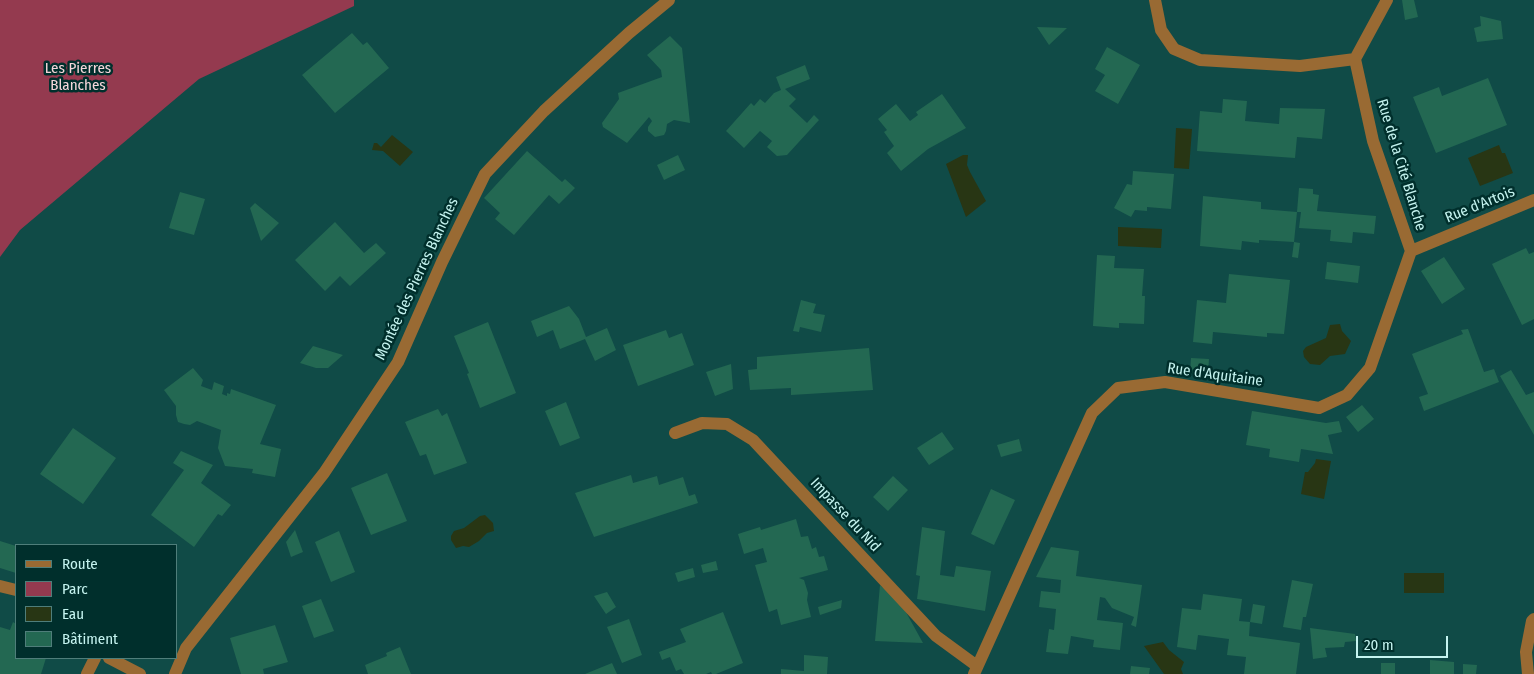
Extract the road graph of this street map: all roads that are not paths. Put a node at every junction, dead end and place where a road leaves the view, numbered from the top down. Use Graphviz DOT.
graph roads {
  1 [pos="669,0"];
  2 [pos="1154,0"];
  3 [pos="1387,0"];
  4 [pos="1355,59"];
  5 [pos="1534,200"];
  6 [pos="1411,251"];
  7 [pos="675,433"];
  8 [pos="0,586"];
  9 [pos="15,590"];
  10 [pos="1534,619"];
  11 [pos="94,659"];
  12 [pos="111,659"];
  13 [pos="976,670"];
  14 [pos="87,674"];
  15 [pos="140,674"];
  16 [pos="175,674"];
  17 [pos="1528,674"];
  1 -- 16 [label="street, Montée des Pierres Blanches"];
  2 -- 4 [label="street"];
  3 -- 4 [label="street"];
  4 -- 6 [label="street, Rue de la Cité Blanche"];
  5 -- 6 [label="street, Rue d'Artois"];
  6 -- 13 [label="street, Rue d'Aquitaine"];
  7 -- 13 [label="street, Impasse du Nid"];
  8 -- 9 [label="street"];
  10 -- 17 [label="street"];
  11 -- 14 [label="street"];
  12 -- 15 [label="street"];
}
